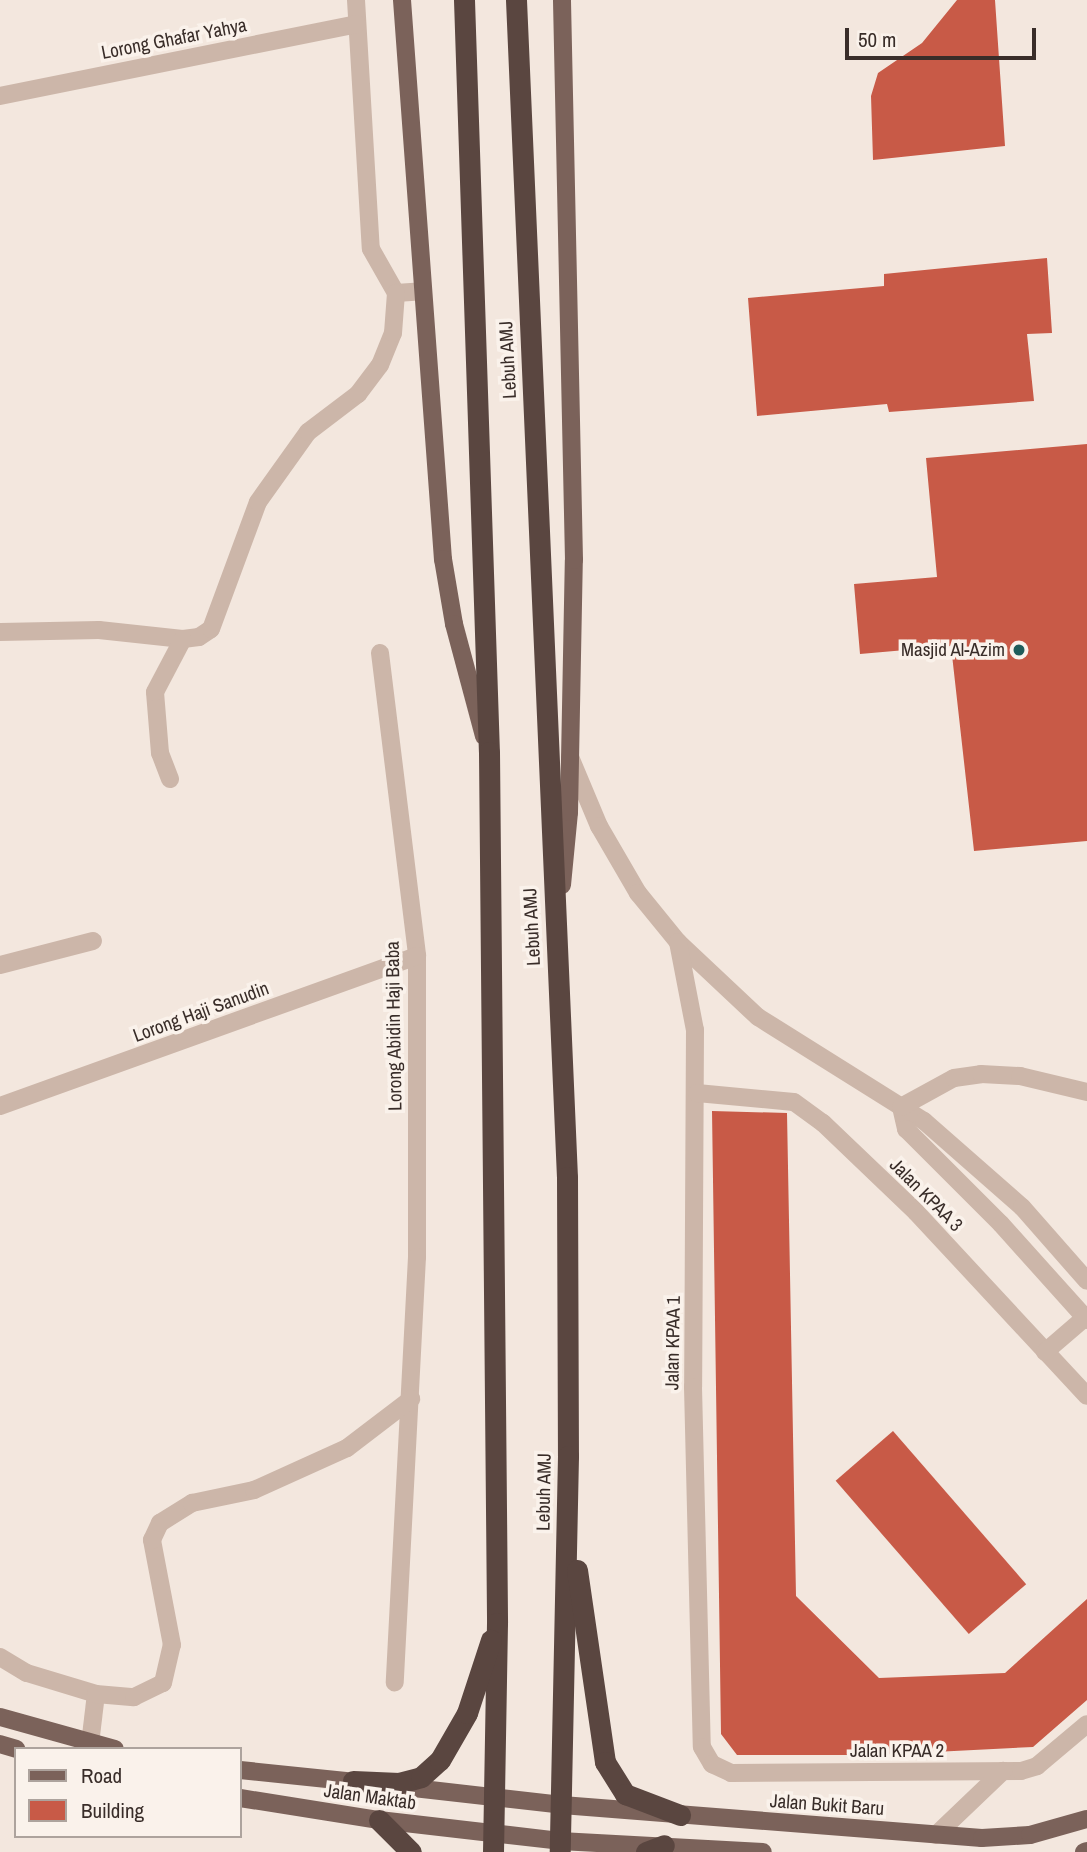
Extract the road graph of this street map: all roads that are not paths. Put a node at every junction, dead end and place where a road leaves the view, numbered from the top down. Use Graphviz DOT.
graph roads {
  1 [pos="356,0"];
  2 [pos="402,0"];
  3 [pos="464,0"];
  4 [pos="516,0"];
  5 [pos="562,0"];
  6 [pos="357,24"];
  7 [pos="0,96"];
  8 [pos="422,291"];
  9 [pos="396,293"];
  10 [pos="0,632"];
  11 [pos="183,639"];
  12 [pos="380,653"];
  13 [pos="489,752"];
  14 [pos="570,757"];
  15 [pos="170,779"];
  16 [pos="93,941"];
  17 [pos="678,942"];
  18 [pos="556,943"];
  19 [pos="417,957"];
  20 [pos="0,965"];
  21 [pos="1087,1092"];
  22 [pos="697,1093"];
  23 [pos="0,1106"];
  24 [pos="901,1107"];
  25 [pos="1087,1281"];
  26 [pos="1086,1318"];
  27 [pos="1045,1352"];
  28 [pos="1087,1396"];
  29 [pos="411,1399"];
  30 [pos="568,1456"];
  31 [pos="497,1623"];
  32 [pos="0,1657"];
  33 [pos="396,1682"];
  34 [pos="96,1694"];
  35 [pos="0,1717"];
  36 [pos="1087,1724"];
  37 [pos="90,1744"];
  38 [pos="105,1747"];
  39 [pos="702,1747"];
  40 [pos="242,1770"];
  41 [pos="1003,1771"];
  42 [pos="353,1782"];
  43 [pos="242,1798"];
  44 [pos="495,1798"];
  45 [pos="562,1805"];
  46 [pos="680,1815"];
  47 [pos="1087,1819"];
  48 [pos="379,1820"];
  49 [pos="936,1835"];
  50 [pos="494,1843"];
  51 [pos="982,1845"];
  52 [pos="560,1846"];
  53 [pos="655,1849"];
  54 [pos="738,1851"];
  55 [pos="411,1852"];
  56 [pos="763,1852"];
  1 -- 6 [label="street"];
  2 -- 8 [label="main road"];
  3 -- 13 [label="highway, Lebuh AMJ"];
  4 -- 18 [label="highway, Lebuh AMJ"];
  5 -- 14 [label="main road"];
  6 -- 7 [label="street, Lorong Ghafar Yahya"];
  6 -- 9 [label="street"];
  8 -- 9 [label="street"];
  8 -- 13 [label="main road"];
  9 -- 11 [label="street"];
  10 -- 11 [label="street"];
  11 -- 15 [label="street"];
  12 -- 19 [label="street, Lorong Abidin Haji Baba"];
  13 -- 31 [label="highway, Lebuh AMJ"];
  14 -- 17 [label="street"];
  14 -- 18 [label="main road"];
  16 -- 20 [label="street"];
  17 -- 22 [label="street, Jalan KPAA 1"];
  17 -- 24 [label="street"];
  18 -- 30 [label="highway, Lebuh AMJ"];
  19 -- 23 [label="street, Lorong Haji Sanudin"];
  19 -- 29 [label="street, Lorong Abidin Haji Baba"];
  21 -- 24 [label="street"];
  22 -- 27 [label="street, Jalan KPAA 3"];
  22 -- 39 [label="street, Jalan KPAA 1"];
  24 -- 25 [label="street"];
  24 -- 26 [label="street"];
  26 -- 27 [label="street"];
  27 -- 28 [label="street, Jalan KPAA 3"];
  29 -- 33 [label="street, Lorong Abidin Haji Baba"];
  29 -- 34 [label="street"];
  30 -- 45 [label="highway, Lebuh AMJ"];
  30 -- 46 [label="highway"];
  31 -- 42 [label="highway"];
  31 -- 44 [label="highway, Lebuh AMJ"];
  32 -- 34 [label="street"];
  34 -- 37 [label="street"];
  35 -- 37 [label="main road"];
  36 -- 41 [label="street, Jalan KPAA 2"];
  37 -- 38 [label="main road"];
  39 -- 41 [label="street, Jalan KPAA 2"];
  40 -- 42 [label="main road, Jalan Maktab"];
  41 -- 49 [label="street"];
  42 -- 44 [label="main road, Jalan Maktab"];
  43 -- 48 [label="main road, Jalan Maktab"];
  44 -- 45 [label="main road, Jalan Maktab"];
  44 -- 50 [label="highway, Lebuh AMJ"];
  45 -- 46 [label="main road, Jalan Bukit Baru"];
  45 -- 52 [label="highway, Lebuh AMJ"];
  46 -- 49 [label="main road, Jalan Bukit Baru"];
  47 -- 51 [label="main road, Jalan Bukit Baru"];
  48 -- 50 [label="main road, Jalan Maktab"];
  48 -- 55 [label="highway"];
  49 -- 51 [label="main road, Jalan Bukit Baru"];
  50 -- 52 [label="main road, Jalan Maktab"];
  52 -- 53 [label="main road"];
  53 -- 54 [label="main road"];
  54 -- 56 [label="main road"];
}
